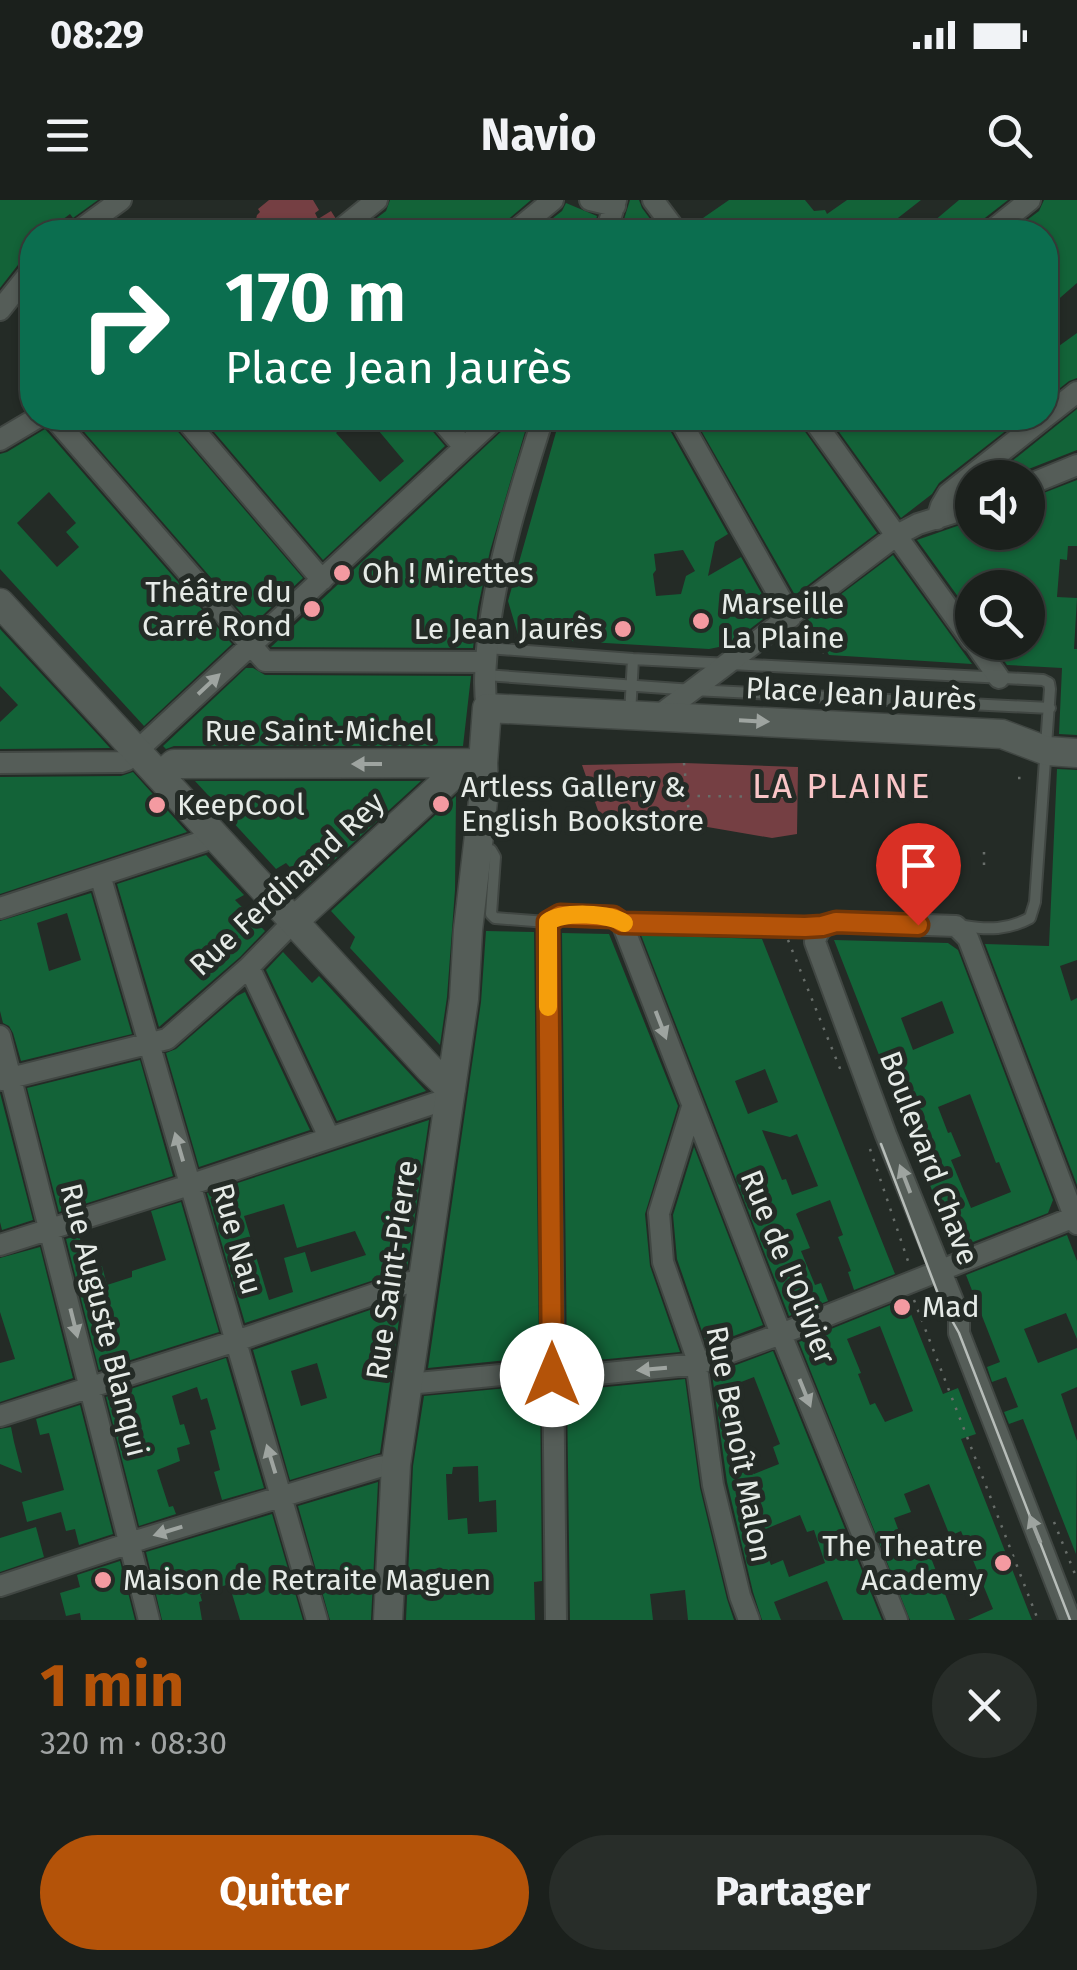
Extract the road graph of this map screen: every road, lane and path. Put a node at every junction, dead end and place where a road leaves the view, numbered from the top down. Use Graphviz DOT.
graph roads {
  1 [pos="121,200"];
  2 [pos="377,200"];
  3 [pos="553,200"];
  4 [pos="590,200"];
  5 [pos="1030,200"];
  6 [pos="616,203"];
  7 [pos="94,220"];
  8 [pos="352,220"];
  9 [pos="529,220"];
  10 [pos="1005,220"];
  11 [pos="20,285"];
  12 [pos="0,310"];
  13 [pos="64,430"];
  14 [pos="194,430"];
  15 [pos="449,430"];
  16 [pos="483,430"];
  17 [pos="539,430"];
  18 [pos="686,430"];
  19 [pos="821,430"];
  20 [pos="1029,430"];
  21 [pos="464,447"];
  22 [pos="1077,465"];
  23 [pos="1045,478"];
  24 [pos="955,513"];
  25 [pos="937,519"];
  26 [pos="897,535"];
  27 [pos="322,580"];
  28 [pos="0,603"];
  29 [pos="797,617"];
  30 [pos="955,617"];
  31 [pos="251,645"];
  32 [pos="486,659"];
  33 [pos="634,659"];
  34 [pos="827,659"];
  35 [pos="986,660"];
  36 [pos="731,663"];
  37 [pos="999,678"];
  38 [pos="632,685"];
  39 [pos="693,690"];
  40 [pos="487,708"];
  41 [pos="1050,708"];
  42 [pos="644,716"];
  43 [pos="137,750"];
  44 [pos="1061,752"];
  45 [pos="0,763"];
  46 [pos="474,763"];
  47 [pos="684,763"];
  48 [pos="160,776"];
  49 [pos="687,796"];
  50 [pos="799,797"];
  51 [pos="887,800"];
  52 [pos="903,800"];
  53 [pos="690,824"];
  54 [pos="216,837"];
  55 [pos="984,848"];
  56 [pos="478,849"];
  57 [pos="984,865"];
  58 [pos="100,876"];
  59 [pos="0,908"];
  60 [pos="294,920"];
  61 [pos="784,926"];
  62 [pos="964,926"];
  63 [pos="548,927"];
  64 [pos="624,929"];
  65 [pos="819,934"];
  66 [pos="249,967"];
  67 [pos="0,1036"];
  68 [pos="149,1044"];
  69 [pos="6,1080"];
  70 [pos="844,1080"];
  71 [pos="451,1094"];
  72 [pos="692,1107"];
  73 [pos="329,1137"];
  74 [pos="870,1150"];
  75 [pos="190,1185"];
  76 [pos="1076,1219"];
  77 [pos="50,1228"];
  78 [pos="0,1244"];
  79 [pos="941,1270"];
  80 [pos="901,1274"];
  81 [pos="424,1282"];
  82 [pos="909,1294"];
  83 [pos="927,1333"];
  84 [pos="781,1334"];
  85 [pos="236,1341"];
  86 [pos="932,1342"];
  87 [pos="698,1364"];
  88 [pos="552,1375"];
  89 [pos="408,1384"];
  90 [pos="90,1387"];
  91 [pos="0,1416"];
  92 [pos="396,1464"];
  93 [pos="988,1483"];
  94 [pos="282,1496"];
  95 [pos="991,1497"];
  96 [pos="130,1543"];
  97 [pos="0,1586"];
  98 [pos="149,1620"];
  99 [pos="318,1620"];
  100 [pos="388,1620"];
  101 [pos="556,1620"];
  102 [pos="749,1620"];
  103 [pos="896,1620"];
  104 [pos="1038,1620"];
  105 [pos="1070,1620"];
  1 -- 7 [label="street"];
  2 -- 8 [label="street"];
  3 -- 9 [label="street"];
  4 -- 6 [label="street"];
  5 -- 10 [label="street"];
  11 -- 12 [label="street"];
  13 -- 31 [label="street"];
  14 -- 27 [label="street"];
  15 -- 21 [label="street"];
  16 -- 21 [label="street"];
  17 -- 32 [label="street"];
  18 -- 29 [label="street"];
  19 -- 26 [label="street"];
  20 -- 25 [label="street"];
  21 -- 27 [label="street"];
  22 -- 23 [label="street"];
  24 -- 25 [label="street, Place Jean Jaurès"];
  25 -- 26 [label="street, Place Jean Jaurès"];
  26 -- 29 [label="street, Place Jean Jaurès"];
  26 -- 30 [label="street"];
  27 -- 31 [label="street"];
  28 -- 43 [label="street"];
  29 -- 34 [label="path"];
  29 -- 36 [label="street, Place Jean Jaurès"];
  31 -- 32 [label="street"];
  43 -- 31 [label="street, one-way"];
  32 -- 33 [label="lane"];
  32 -- 38 [label="lane"];
  32 -- 40 [label="street"];
  33 -- 36 [label="lane"];
  33 -- 38 [label="lane"];
  35 -- 37 [label="street"];
  36 -- 37 [label="lane"];
  36 -- 39 [label="street, Place Jean Jaurès"];
  37 -- 41 [label="lane"];
  38 -- 39 [label="lane"];
  38 -- 42 [label="lane"];
  39 -- 41 [label="lane"];
  39 -- 42 [label="street, Place Jean Jaurès"];
  40 -- 42 [label="street, Place Jean Jaurès"];
  40 -- 46 [label="street"];
  41 -- 44 [label="lane"];
  42 -- 44 [label="street, Place Jean Jaurès, one-way"];
  43 -- 45 [label="street"];
  43 -- 48 [label="street"];
  44 -- 62 [label="lane"];
  46 -- 48 [label="street, Rue Saint-Michel, one-way"];
  46 -- 56 [label="street"];
  46 -- 60 [label="street, Rue Ferdinand Rey"];
  47 -- 49 [label="path"];
  48 -- 54 [label="street"];
  49 -- 50 [label="path"];
  49 -- 53 [label="path"];
  51 -- 52 [label="path"];
  54 -- 58 [label="street"];
  54 -- 60 [label="street"];
  55 -- 57 [label="path"];
  56 -- 63 [label="lane"];
  56 -- 71 [label="street, Rue Saint-Pierre"];
  58 -- 59 [label="street"];
  58 -- 68 [label="street, Rue Nau"];
  60 -- 66 [label="street, Rue Ferdinand Rey"];
  60 -- 71 [label="street"];
  61 -- 64 [label="lane"];
  61 -- 65 [label="lane"];
  61 -- 70 [label="path"];
  63 -- 64 [label="street"];
  63 -- 88 [label="street"];
  64 -- 72 [label="street, Rue de l'Olivier, one-way"];
  65 -- 76 [label="street"];
  79 -- 65 [label="street, Boulevard Chave, one-way"];
  66 -- 68 [label="street, Rue Ferdinand Rey"];
  66 -- 73 [label="street"];
  67 -- 69 [label="street, Rue Auguste Blanqui"];
  68 -- 69 [label="street, Rue Ferdinand Rey"];
  75 -- 68 [label="street, Rue Nau, one-way"];
  69 -- 77 [label="street, Rue Auguste Blanqui"];
  71 -- 73 [label="street"];
  71 -- 81 [label="street, Rue Saint-Pierre"];
  72 -- 84 [label="street, Rue de l'Olivier"];
  72 -- 87 [label="street, Rue Benoît Malon"];
  73 -- 75 [label="street"];
  74 -- 80 [label="path"];
  75 -- 77 [label="street"];
  75 -- 85 [label="street, Rue Nau"];
  76 -- 79 [label="street"];
  77 -- 78 [label="street"];
  77 -- 90 [label="street, Rue Auguste Blanqui, one-way"];
  79 -- 84 [label="street"];
  105 -- 79 [label="street, Boulevard Chave, one-way"];
  81 -- 85 [label="street"];
  81 -- 89 [label="street, Rue Saint-Pierre"];
  82 -- 83 [label="path"];
  83 -- 86 [label="path"];
  83 -- 95 [label="path"];
  84 -- 87 [label="street"];
  84 -- 103 [label="street, Rue de l'Olivier, one-way"];
  85 -- 90 [label="street"];
  94 -- 85 [label="street, Rue Nau, one-way"];
  87 -- 88 [label="street, one-way"];
  87 -- 102 [label="street, Rue Benoît Malon"];
  88 -- 89 [label="street"];
  88 -- 101 [label="street"];
  89 -- 92 [label="street, Rue Saint-Pierre"];
  90 -- 91 [label="street"];
  90 -- 96 [label="street, Rue Auguste Blanqui"];
  92 -- 94 [label="street"];
  92 -- 100 [label="street, Rue Saint-Pierre"];
  93 -- 95 [label="path"];
  94 -- 96 [label="street, one-way"];
  94 -- 99 [label="street, Rue Nau"];
  95 -- 104 [label="path"];
  96 -- 97 [label="street"];
  96 -- 98 [label="street, Rue Auguste Blanqui"];
}
